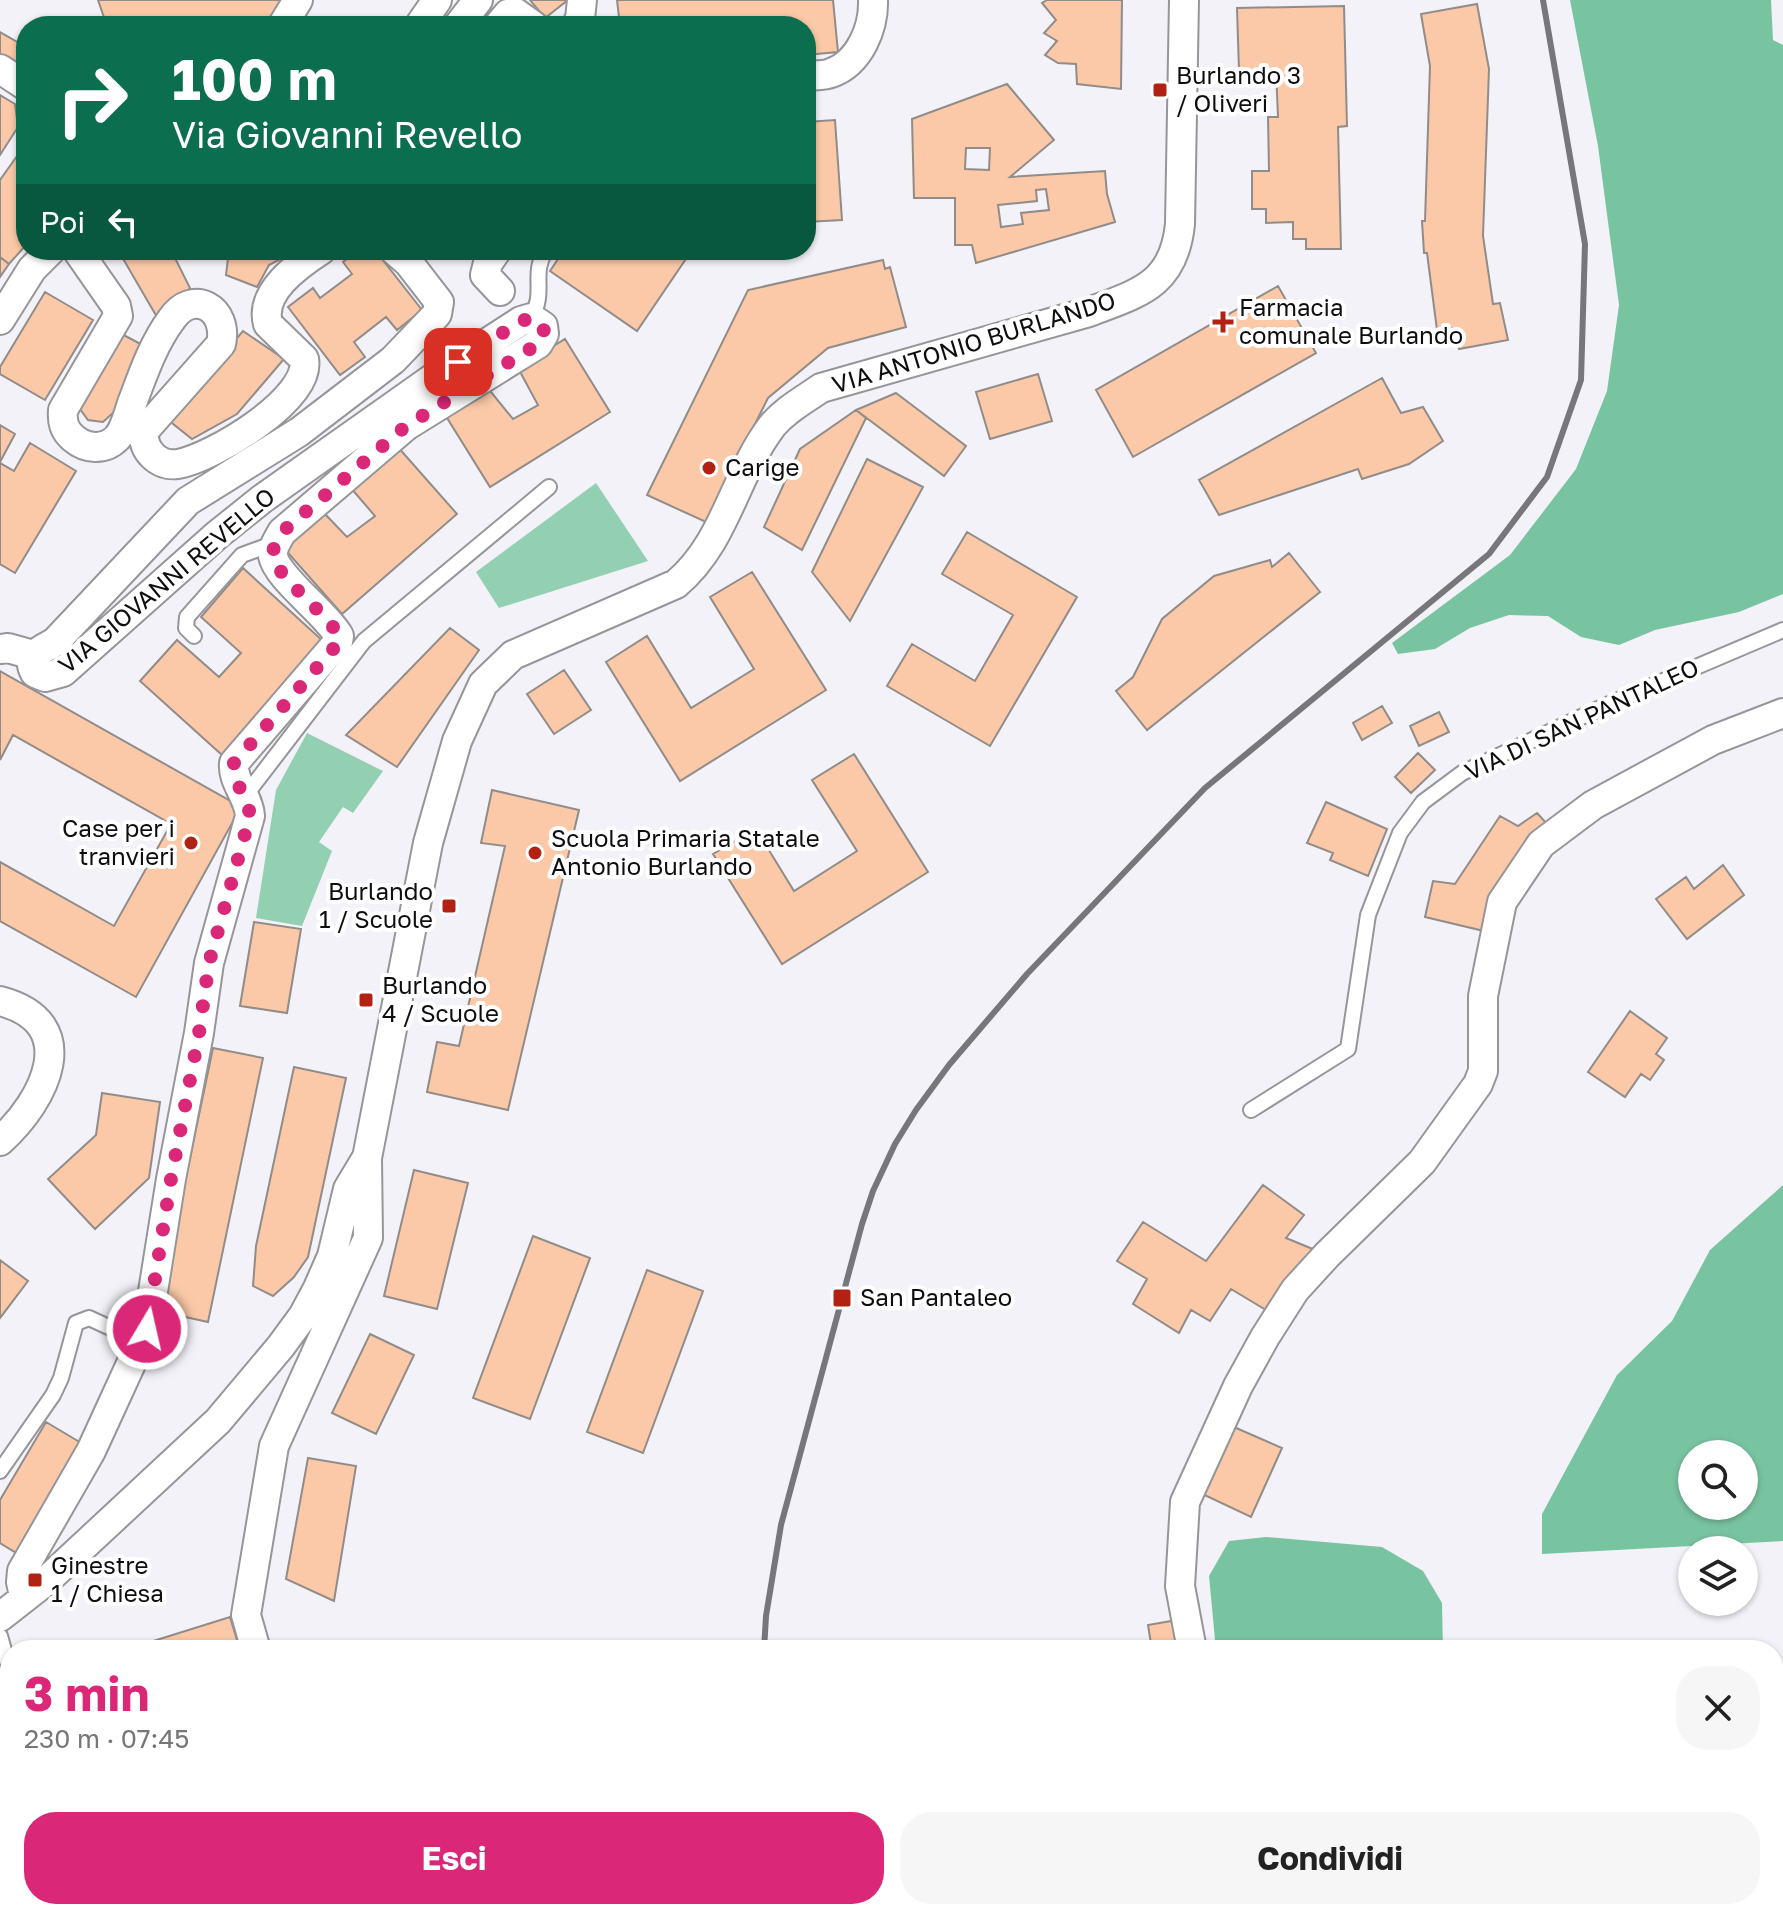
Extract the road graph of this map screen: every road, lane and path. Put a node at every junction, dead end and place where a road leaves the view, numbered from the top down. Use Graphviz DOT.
graph roads {
  1 [pos="478,0"];
  2 [pos="873,0"];
  3 [pos="1184,0"];
  4 [pos="466,16"];
  5 [pos="816,75"];
  6 [pos="41,260"];
  7 [pos="84,260"];
  8 [pos="307,260"];
  9 [pos="406,260"];
  10 [pos="490,260"];
  11 [pos="539,260"];
  12 [pos="500,291"];
  13 [pos="531,318"];
  14 [pos="0,320"];
  15 [pos="549,487"];
  16 [pos="275,543"];
  17 [pos="1783,630"];
  18 [pos="194,636"];
  19 [pos="0,649"];
  20 [pos="33,655"];
  21 [pos="1783,713"];
  22 [pos="245,796"];
  23 [pos="0,1001"];
  24 [pos="1251,1110"];
  25 [pos="0,1141"];
  26 [pos="367,1158"];
  27 [pos="141,1342"];
  28 [pos="0,1471"];
  29 [pos="24,1596"];
  30 [pos="0,1617"];
  31 [pos="253,1640"];
  32 [pos="1190,1640"];
  1 -- 4 [label="street"];
  2 -- 5 [label="street"];
  3 -- 26 [label="street, VIA ANTONIO BURLANDO"];
  6 -- 14 [label="street"];
  7 -- 8 [label="street"];
  9 -- 20 [label="street, VIA GIOVANNI REVELLO"];
  10 -- 12 [label="street"];
  11 -- 13 [label="lane"];
  13 -- 16 [label="street, VIA GIOVANNI REVELLO"];
  13 -- 20 [label="street, VIA GIOVANNI REVELLO"];
  15 -- 22 [label="lane"];
  16 -- 18 [label="lane"];
  16 -- 22 [label="street, VIA GIOVANNI REVELLO"];
  17 -- 24 [label="lane, VIA DI SAN PANTALEO"];
  19 -- 20 [label="street"];
  21 -- 32 [label="street"];
  22 -- 27 [label="street"];
  23 -- 25 [label="street"];
  26 -- 29 [label="street"];
  26 -- 31 [label="street, VIA ANTONIO BURLANDO"];
  27 -- 28 [label="lane"];
  27 -- 29 [label="street"];
  29 -- 30 [label="street"];
}
